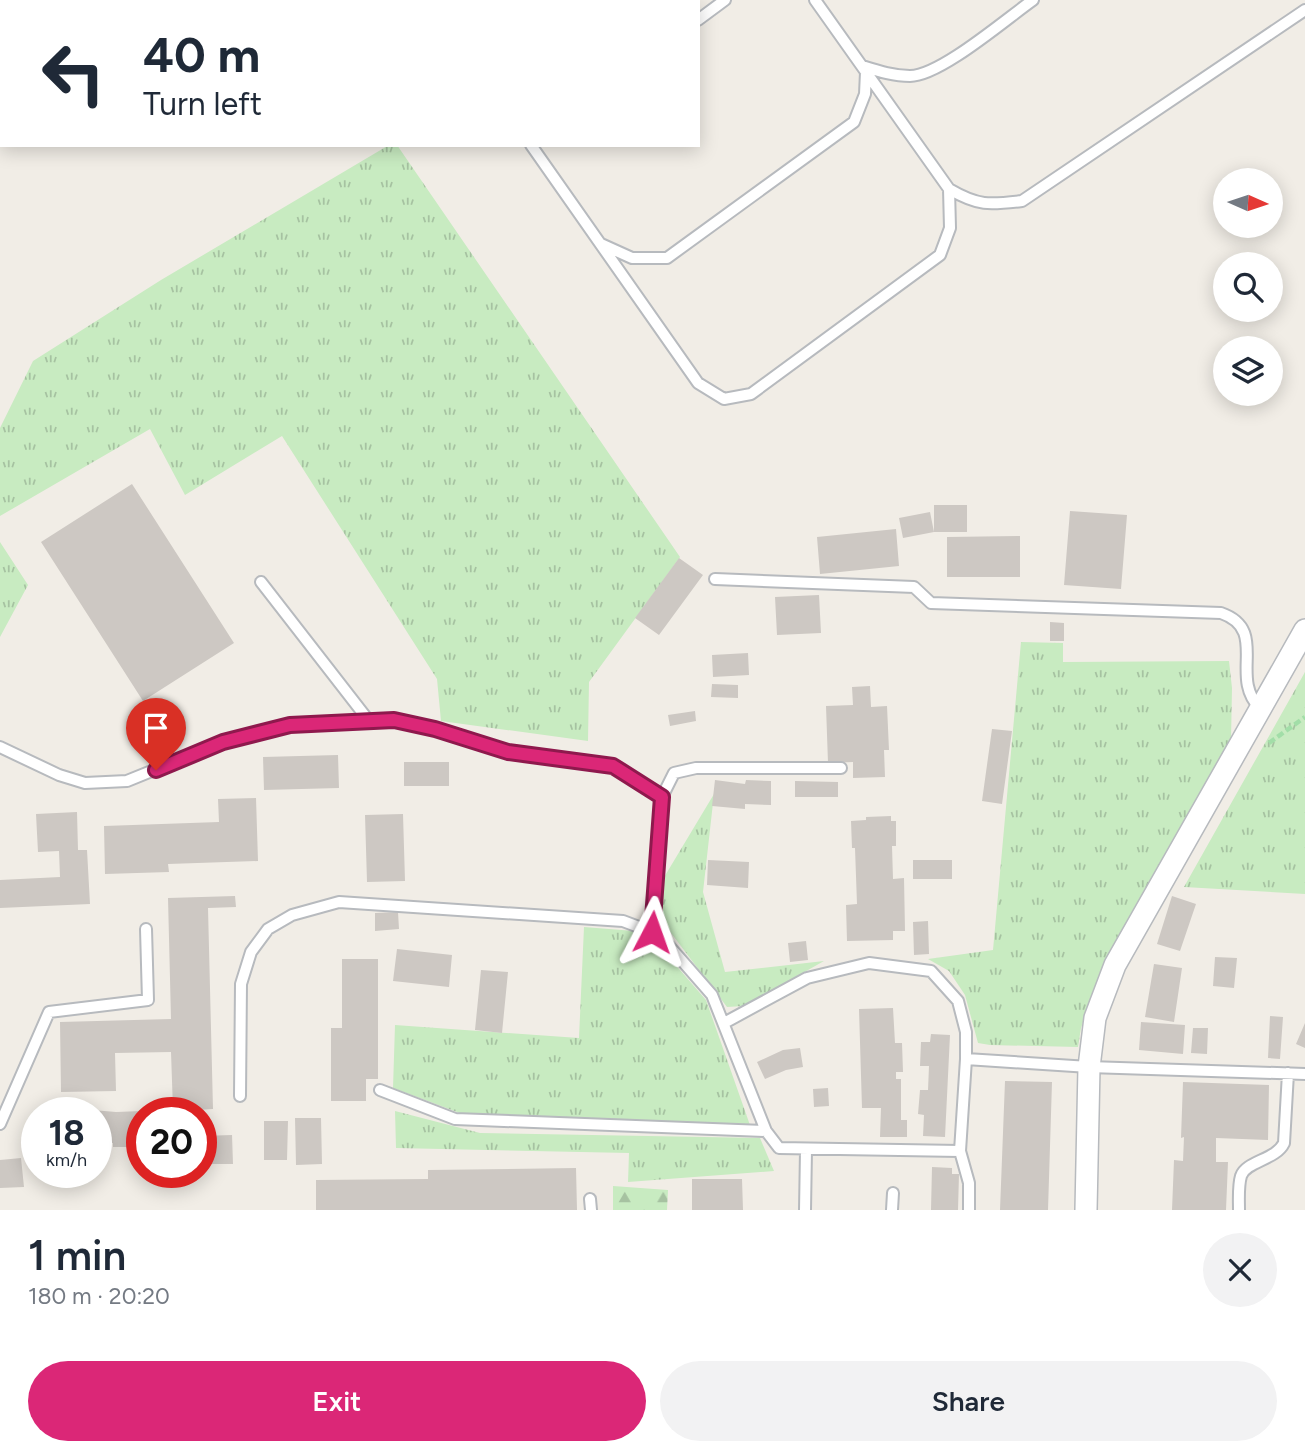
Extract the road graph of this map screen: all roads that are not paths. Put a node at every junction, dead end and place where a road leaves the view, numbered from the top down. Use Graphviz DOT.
graph roads {
  1 [pos="725,0"];
  2 [pos="816,0"];
  3 [pos="1033,0"];
  4 [pos="1305,10"];
  5 [pos="700,19"];
  6 [pos="864,69"];
  7 [pos="532,147"];
  8 [pos="949,189"];
  9 [pos="601,244"];
  10 [pos="715,579"];
  11 [pos="261,582"];
  12 [pos="1305,631"];
  13 [pos="1260,708"];
  14 [pos="369,721"];
  15 [pos="0,747"];
  16 [pos="841,768"];
  17 [pos="662,797"];
  18 [pos="146,929"];
  19 [pos="652,932"];
  20 [pos="724,1023"];
  21 [pos="966,1059"];
  22 [pos="1089,1066"];
  23 [pos="1288,1073"];
  24 [pos="1305,1074"];
  25 [pos="380,1090"];
  26 [pos="240,1097"];
  27 [pos="0,1124"];
  28 [pos="766,1131"];
  29 [pos="806,1150"];
  30 [pos="960,1151"];
  31 [pos="893,1194"];
  32 [pos="805,1210"];
  33 [pos="892,1210"];
  34 [pos="968,1210"];
  35 [pos="1086,1210"];
  36 [pos="1239,1210"];
  1 -- 5 [label="lane"];
  2 -- 6 [label="lane"];
  3 -- 6 [label="lane"];
  4 -- 8 [label="lane"];
  6 -- 8 [label="lane"];
  6 -- 9 [label="lane"];
  7 -- 9 [label="lane"];
  8 -- 9 [label="lane"];
  10 -- 13 [label="lane"];
  11 -- 14 [label="lane"];
  12 -- 13 [label="street"];
  13 -- 22 [label="street"];
  14 -- 15 [label="lane"];
  14 -- 17 [label="lane"];
  16 -- 17 [label="lane"];
  17 -- 19 [label="lane"];
  18 -- 27 [label="lane"];
  19 -- 20 [label="lane"];
  19 -- 26 [label="lane"];
  20 -- 21 [label="lane"];
  20 -- 28 [label="lane"];
  21 -- 22 [label="lane"];
  21 -- 30 [label="lane"];
  22 -- 23 [label="lane"];
  22 -- 35 [label="street"];
  23 -- 24 [label="lane"];
  23 -- 36 [label="lane"];
  25 -- 28 [label="lane"];
  28 -- 29 [label="lane"];
  29 -- 30 [label="lane"];
  29 -- 32 [label="lane"];
  30 -- 34 [label="lane"];
  31 -- 33 [label="lane"];
}
